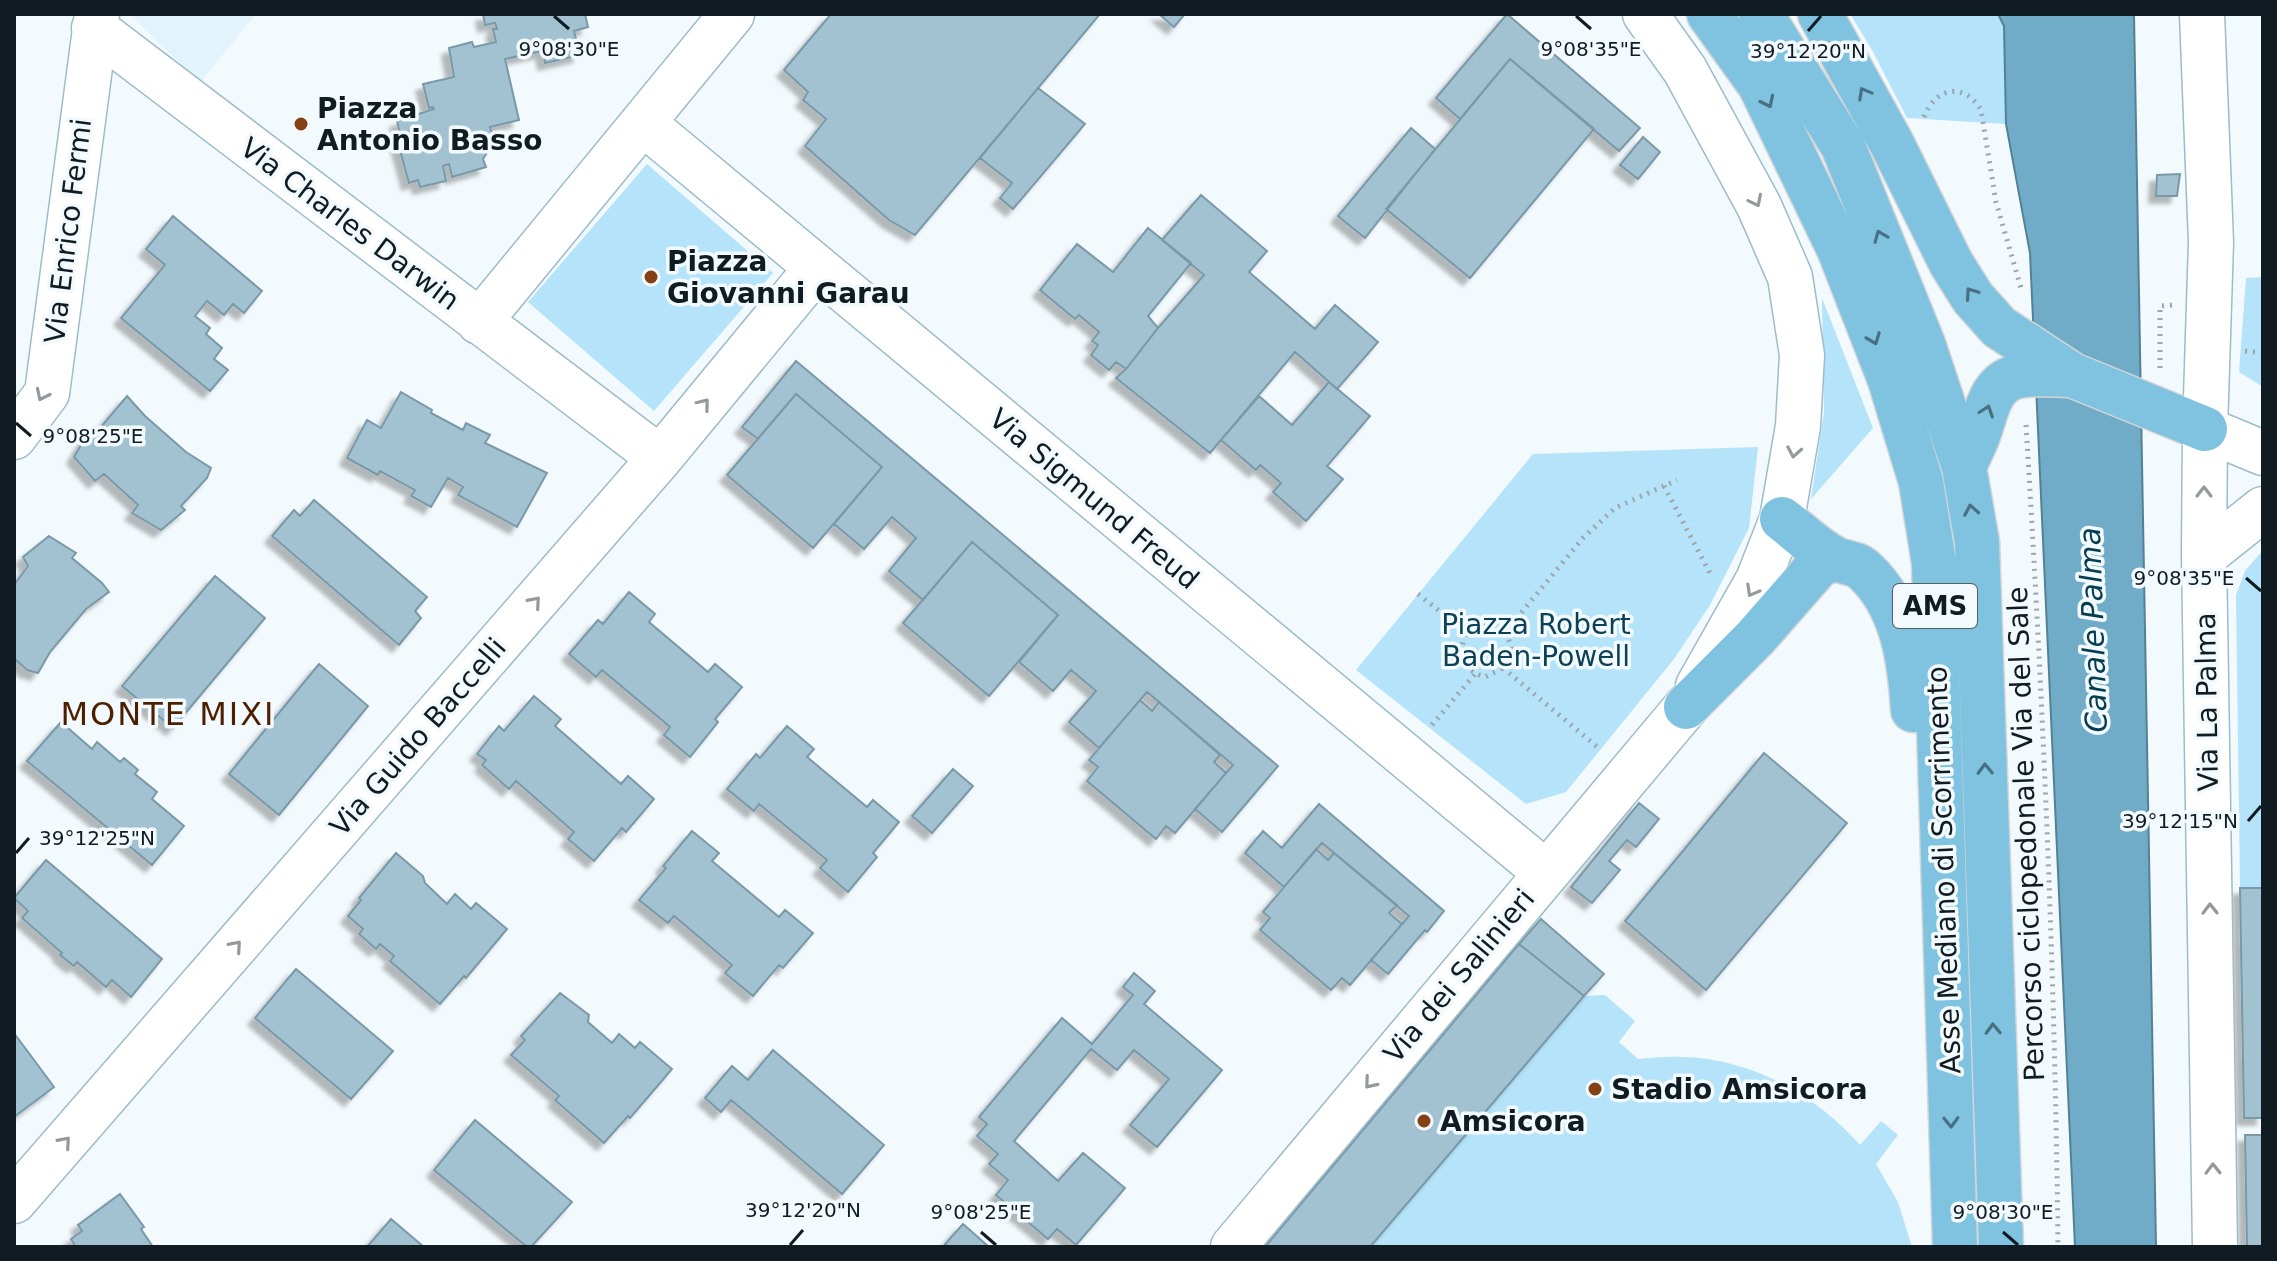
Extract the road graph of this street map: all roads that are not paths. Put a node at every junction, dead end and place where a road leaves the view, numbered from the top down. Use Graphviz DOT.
graph roads {
  1 [pos="732,14"];
  2 [pos="1645,14"];
  3 [pos="1709,14"];
  4 [pos="1761,14"];
  5 [pos="1820,14"];
  6 [pos="2202,14"];
  7 [pos="96,21"];
  8 [pos="643,123"];
  9 [pos="816,269"];
  10 [pos="479,322"];
  11 [pos="2028,361"];
  12 [pos="2187,421"];
  13 [pos="14,437"];
  14 [pos="2263,453"];
  15 [pos="660,458"];
  16 [pos="1964,467"];
  17 [pos="2263,509"];
  18 [pos="1782,519"];
  19 [pos="2205,555"];
  20 [pos="1833,558"];
  21 [pos="1686,707"];
  22 [pos="1940,753"];
  23 [pos="1545,872"];
  24 [pos="14,1201"];
  25 [pos="1233,1247"];
  26 [pos="1955,1247"];
  27 [pos="2001,1247"];
  28 [pos="2215,1247"];
  1 -- 8 [label="street, Via Charles Darwin"];
  2 -- 18 [label="street, Via dei Salinieri, one-way"];
  3 -- 22 [label="highway, Asse Mediano di Scorrimento / AMS, one-way"];
  16 -- 4 [label="highway, Asse Mediano di Scorrimento, one-way"];
  11 -- 5 [label="highway, one-way"];
  6 -- 12 [label="street, Via La Palma"];
  7 -- 10 [label="street, Via Charles Darwin"];
  7 -- 13 [label="street, Via Enrico Fermi, one-way"];
  8 -- 9 [label="street, Via Sigmund Freud"];
  8 -- 10 [label="street, Via Charles Darwin"];
  15 -- 9 [label="street, Via Guido Baccelli, one-way"];
  9 -- 23 [label="street, Via Sigmund Freud"];
  10 -- 15 [label="street"];
  11 -- 12 [label="highway"];
  16 -- 11 [label="highway, one-way"];
  12 -- 14 [label="street"];
  19 -- 12 [label="street, Via La Palma, one-way"];
  24 -- 15 [label="street, Via Guido Baccelli, one-way"];
  27 -- 16 [label="highway, Asse Mediano di Scorrimento, one-way"];
  17 -- 19 [label="street"];
  18 -- 20 [label="highway"];
  18 -- 21 [label="street, Via dei Salinieri, one-way"];
  28 -- 19 [label="street, Via La Palma, one-way"];
  20 -- 21 [label="highway"];
  20 -- 22 [label="highway"];
  21 -- 23 [label="street, Via dei Salinieri"];
  22 -- 26 [label="highway, Asse Mediano di Scorrimento / AMS, one-way"];
  23 -- 25 [label="street, Via dei Salinieri, one-way"];
}
